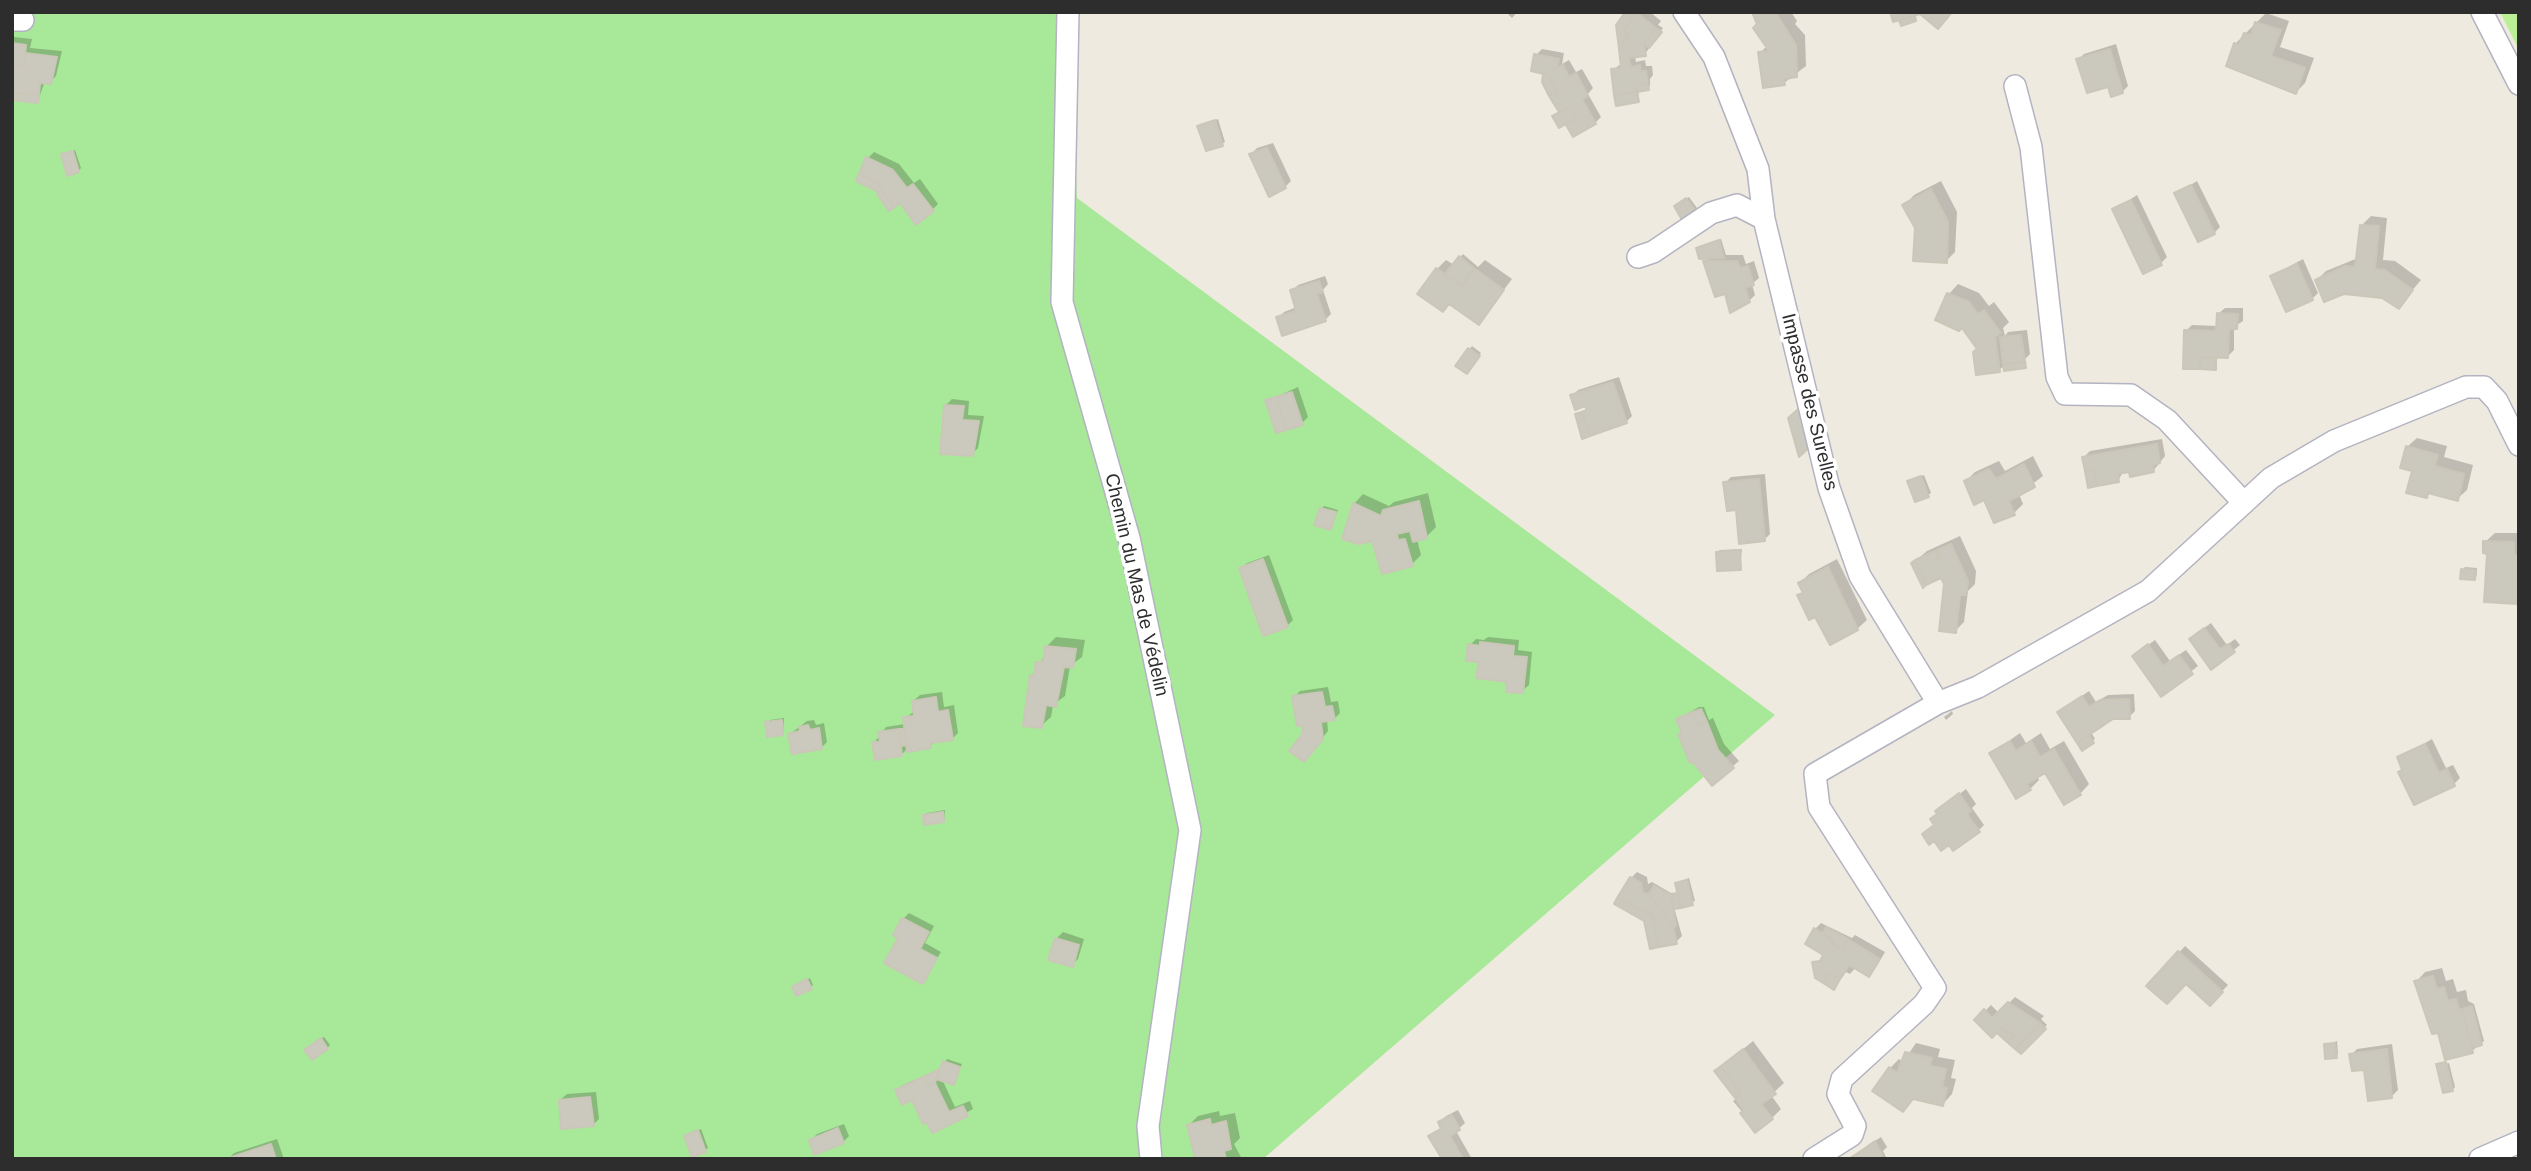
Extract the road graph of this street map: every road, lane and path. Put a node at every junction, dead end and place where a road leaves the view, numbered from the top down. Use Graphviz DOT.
graph roads {
  1 [pos="1068,12"];
  2 [pos="1684,12"];
  3 [pos="2482,12"];
  4 [pos="2519,84"];
  5 [pos="2015,86"];
  6 [pos="1765,219"];
  7 [pos="1639,257"];
  8 [pos="2519,445"];
  9 [pos="2244,503"];
  10 [pos="1938,703"];
  11 [pos="2519,1142"];
  12 [pos="1151,1159"];
  13 [pos="1814,1159"];
  14 [pos="2480,1159"];
  1 -- 12 [label="street, Chemin du Mas de Védelin"];
  2 -- 6 [label="street, Impasse des Surelles"];
  3 -- 4 [label="street"];
  5 -- 9 [label="street"];
  6 -- 7 [label="street"];
  6 -- 10 [label="street, Impasse des Surelles"];
  8 -- 9 [label="street"];
  9 -- 10 [label="street"];
  10 -- 13 [label="street"];
  11 -- 14 [label="street"];
}
